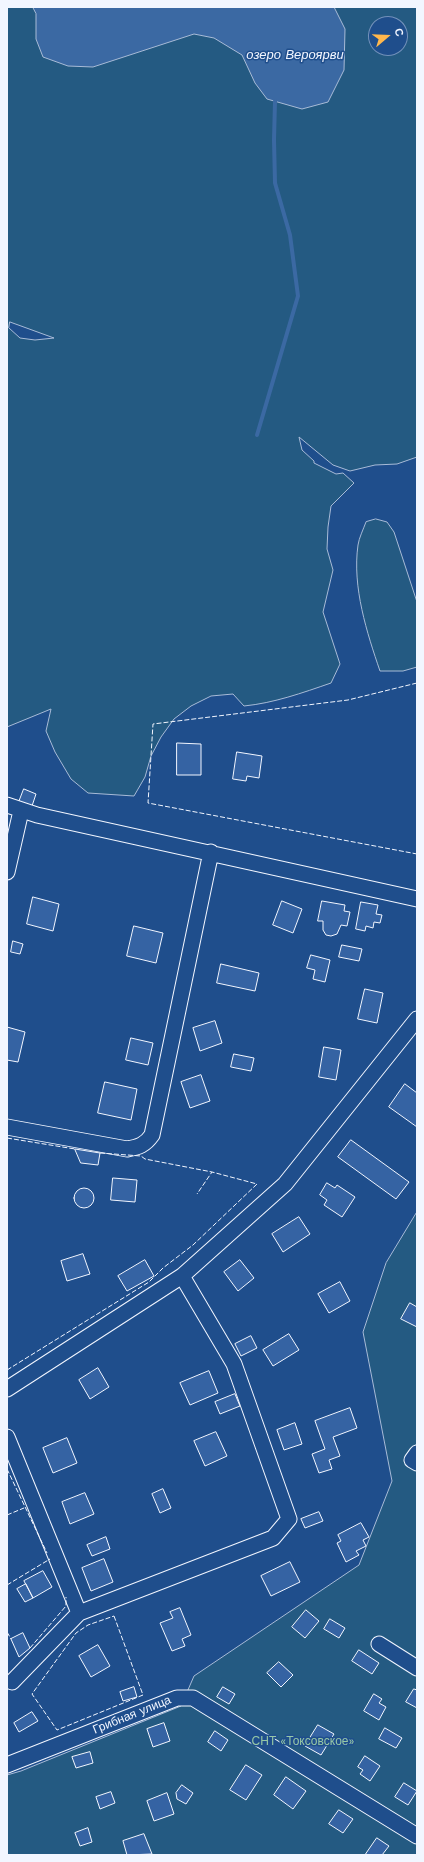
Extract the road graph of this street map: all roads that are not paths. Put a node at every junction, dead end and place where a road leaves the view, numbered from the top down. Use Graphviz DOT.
graph roads {
  1 [pos="14,808"];
  2 [pos="211,852"];
  3 [pos="7,872"];
  4 [pos="417,899"];
  5 [pos="417,1019"];
  6 [pos="7,1126"];
  7 [pos="182,1276"];
  8 [pos="7,1389"];
  9 [pos="7,1437"];
  10 [pos="79,1613"];
  11 [pos="378,1644"];
  12 [pos="417,1668"];
  13 [pos="9,1680"];
  14 [pos="7,1765"];
  15 [pos="417,1836"];
  1 -- 2 [label="street"];
  1 -- 3 [label="street"];
  2 -- 4 [label="street"];
  2 -- 6 [label="street"];
  5 -- 7 [label="street"];
  7 -- 8 [label="street"];
  7 -- 10 [label="street"];
  9 -- 10 [label="street"];
  10 -- 13 [label="street"];
  11 -- 12 [label="street"];
  14 -- 15 [label="street, Грибная улица"];
}
